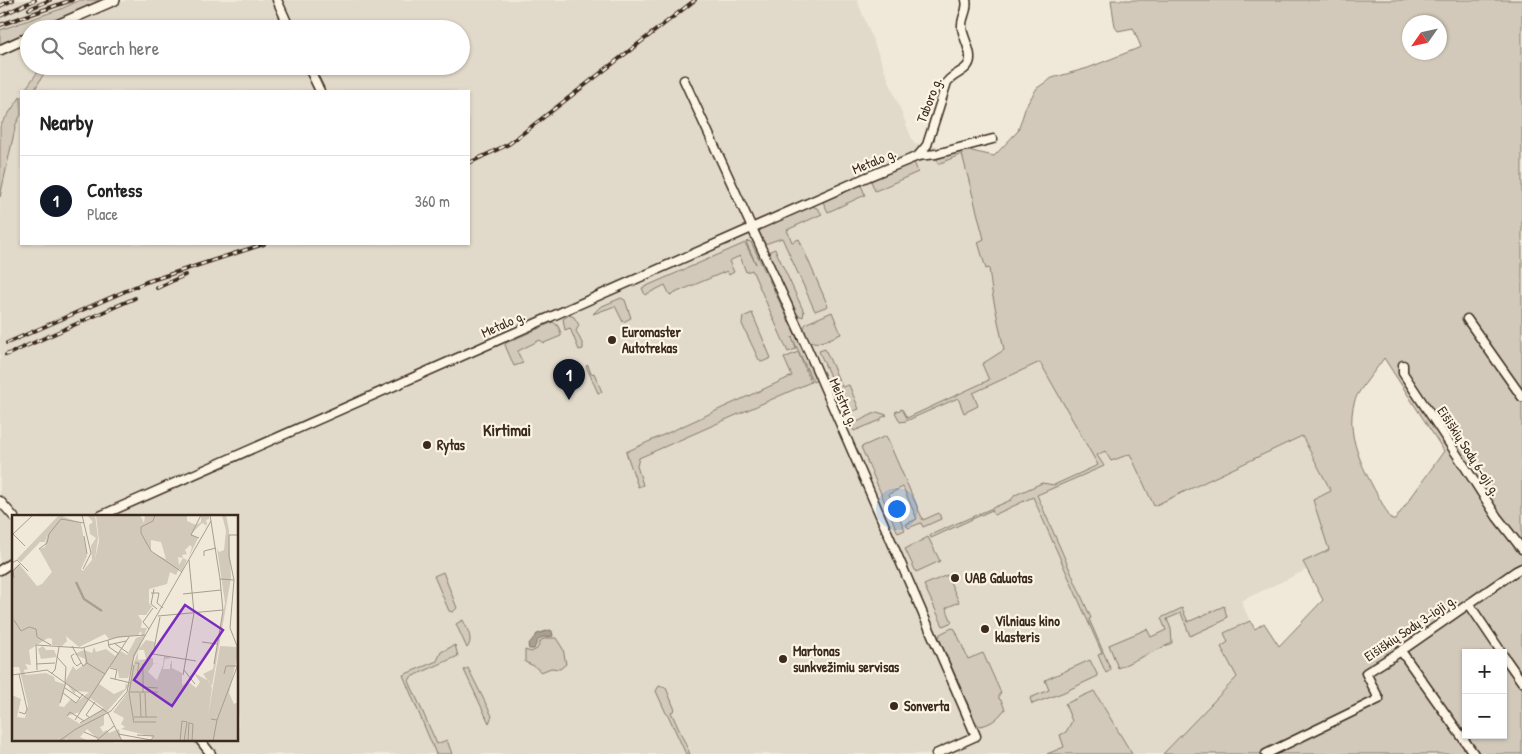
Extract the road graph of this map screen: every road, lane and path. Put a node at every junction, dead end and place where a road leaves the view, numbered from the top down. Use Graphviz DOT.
graph roads {
  1 [pos="115,0"];
  2 [pos="277,0"];
  3 [pos="966,0"];
  4 [pos="69,20"];
  5 [pos="286,20"];
  6 [pos="20,41"];
  7 [pos="0,50"];
  8 [pos="312,75"];
  9 [pos="684,80"];
  10 [pos="320,90"];
  11 [pos="992,139"];
  12 [pos="918,156"];
  13 [pos="752,227"];
  14 [pos="1467,319"];
  15 [pos="1403,365"];
  16 [pos="1522,397"];
  17 [pos="0,501"];
  18 [pos="12,515"];
  19 [pos="102,515"];
  20 [pos="1522,549"];
  21 [pos="12,562"];
  22 [pos="1522,568"];
  23 [pos="0,570"];
  24 [pos="1468,604"];
  25 [pos="1500,649"];
  26 [pos="1401,651"];
  27 [pos="1507,660"];
  28 [pos="1522,682"];
  29 [pos="202,742"];
  30 [pos="211,754"];
  31 [pos="936,754"];
  32 [pos="1266,754"];
  33 [pos="1474,754"];
  1 -- 4 [label="street"];
  2 -- 5 [label="street"];
  3 -- 12 [label="street, Taboro g."];
  6 -- 7 [label="street"];
  8 -- 10 [label="street"];
  9 -- 13 [label="street, Meistrų g."];
  11 -- 12 [label="street, Metalo g."];
  12 -- 13 [label="street, Metalo g."];
  13 -- 19 [label="street, Metalo g."];
  13 -- 31 [label="street, Meistrų g."];
  14 -- 16 [label="street"];
  15 -- 20 [label="street, Eišiškių Sodų 6-oji g."];
  17 -- 18 [label="street"];
  21 -- 23 [label="street"];
  22 -- 24 [label="street, Eišiškių Sodų 3-ioji g."];
  24 -- 25 [label="street"];
  24 -- 26 [label="street, Eišiškių Sodų 3-ioji g."];
  26 -- 32 [label="street, Eišiškių Sodų 3-ioji g."];
  26 -- 33 [label="street"];
  27 -- 28 [label="street"];
  29 -- 30 [label="street"];
}
